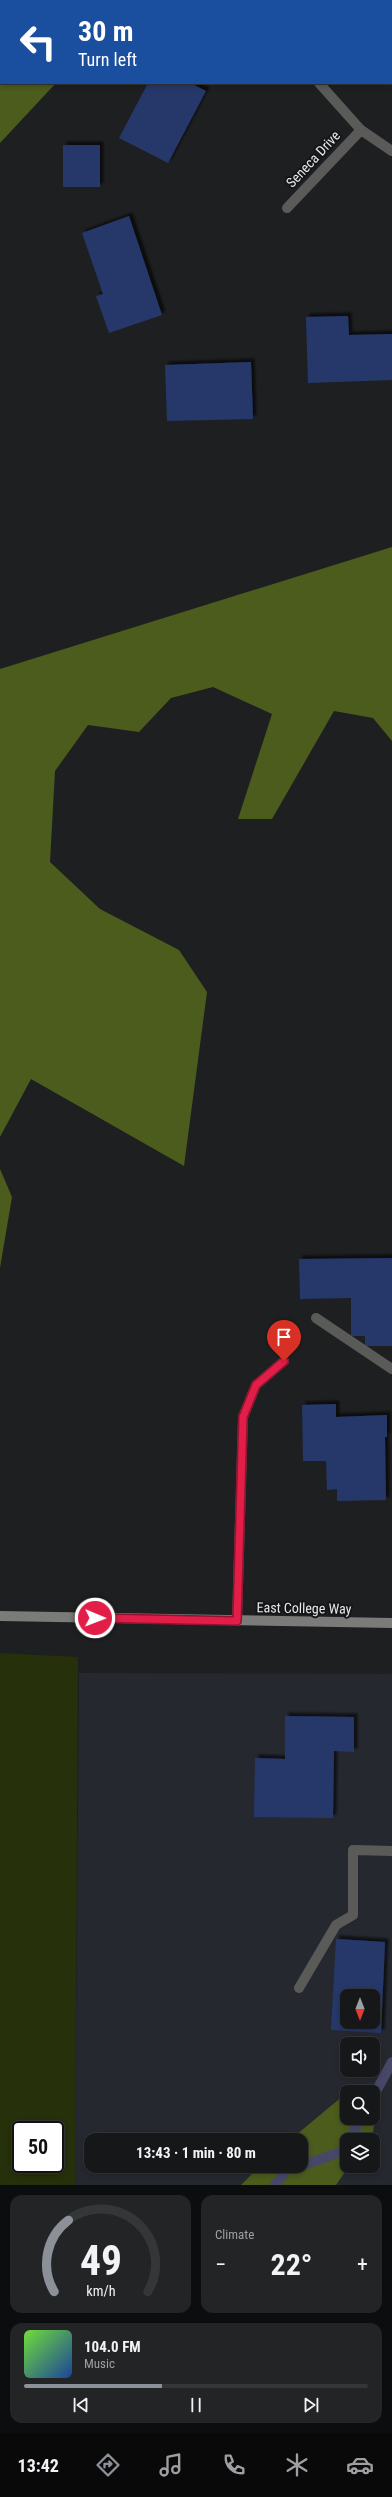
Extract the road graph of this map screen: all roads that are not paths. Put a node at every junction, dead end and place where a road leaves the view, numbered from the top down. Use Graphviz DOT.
graph roads {
  1 [pos="320,84"];
  2 [pos="361,130"];
  3 [pos="392,151"];
  4 [pos="287,208"];
  5 [pos="316,1318"];
  6 [pos="284,1361"];
  7 [pos="392,1369"];
  8 [pos="0,1616"];
  9 [pos="237,1621"];
  10 [pos="392,1623"];
  11 [pos="392,1851"];
  12 [pos="299,1988"];
  1 -- 2 [label="street, Seneca Drive"];
  2 -- 3 [label="street, Seneca Drive"];
  2 -- 4 [label="street, Seneca Drive"];
  5 -- 7 [label="street"];
  6 -- 9 [label="street"];
  8 -- 9 [label="main road, East College Way"];
  9 -- 10 [label="main road, East College Way"];
  11 -- 12 [label="street"];
}
